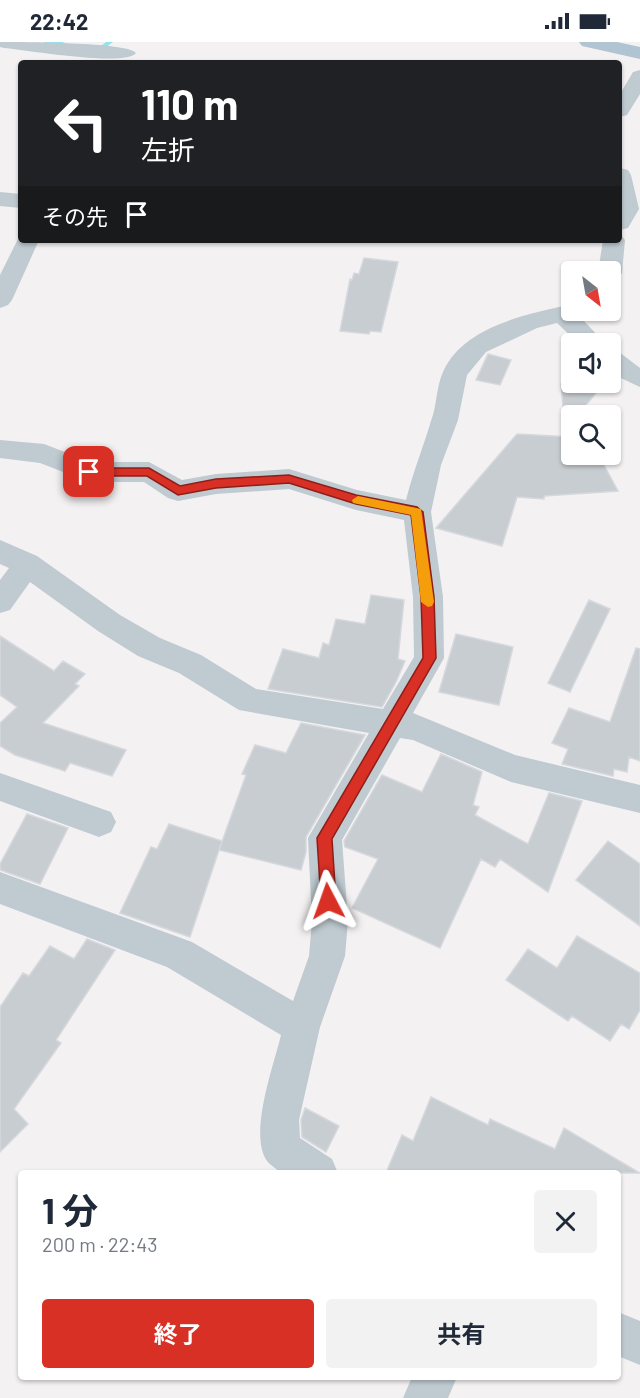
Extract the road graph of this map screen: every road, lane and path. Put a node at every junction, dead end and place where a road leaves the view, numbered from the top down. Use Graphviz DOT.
graph roads {
  1 [pos="4,42"];
  2 [pos="589,42"];
  3 [pos="126,53"];
  4 [pos="640,53"];
  5 [pos="640,76"];
  6 [pos="622,108"];
  7 [pos="0,199"];
  8 [pos="18,201"];
  9 [pos="26,243"];
  10 [pos="614,243"];
  11 [pos="611,261"];
  12 [pos="0,300"];
  13 [pos="561,314"];
  14 [pos="621,367"];
  15 [pos="640,378"];
  16 [pos="0,449"];
  17 [pos="417,512"];
  18 [pos="13,557"];
  19 [pos="0,602"];
  20 [pos="392,723"];
  21 [pos="0,787"];
  22 [pos="640,799"];
  23 [pos="99,822"];
  24 [pos="0,888"];
  25 [pos="302,1027"];
  26 [pos="313,1170"];
  27 [pos="621,1334"];
  28 [pos="640,1344"];
  29 [pos="434,1380"];
  30 [pos="425,1398"];
  1 -- 3 [label="street"];
  2 -- 4 [label="main road"];
  5 -- 6 [label="street"];
  7 -- 8 [label="street"];
  9 -- 12 [label="street"];
  10 -- 11 [label="street"];
  13 -- 17 [label="street"];
  14 -- 15 [label="street"];
  16 -- 17 [label="street"];
  17 -- 20 [label="street"];
  18 -- 19 [label="street"];
  18 -- 20 [label="street"];
  20 -- 22 [label="street"];
  20 -- 25 [label="street"];
  21 -- 23 [label="street"];
  24 -- 25 [label="street"];
  25 -- 26 [label="street"];
  27 -- 28 [label="street"];
  29 -- 30 [label="street"];
}
